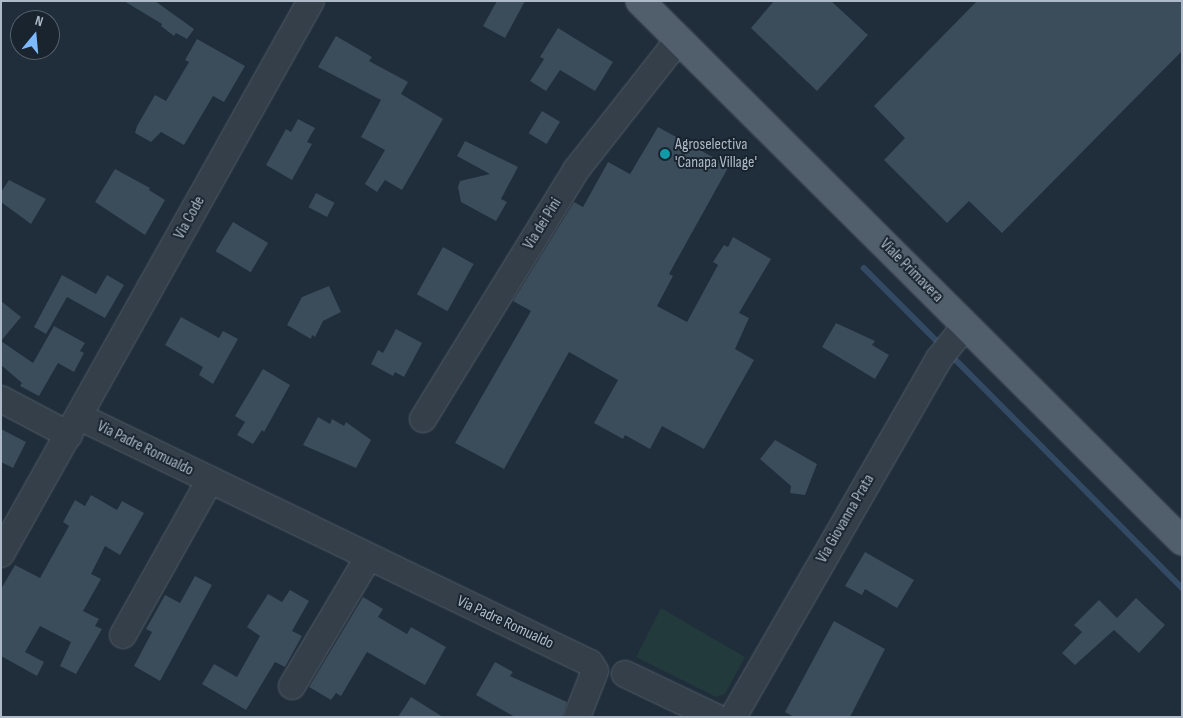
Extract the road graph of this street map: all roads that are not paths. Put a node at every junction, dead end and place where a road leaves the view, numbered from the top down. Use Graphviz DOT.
graph roads {
  1 [pos="311,1"];
  2 [pos="640,1"];
  3 [pos="679,39"];
  4 [pos="962,331"];
  5 [pos="1,399"];
  6 [pos="423,419"];
  7 [pos="74,426"];
  8 [pos="210,480"];
  9 [pos="1182,541"];
  10 [pos="1,554"];
  11 [pos="368,558"];
  12 [pos="123,635"];
  13 [pos="625,674"];
  14 [pos="292,686"];
  15 [pos="577,717"];
  16 [pos="715,717"];
  17 [pos="733,717"];
  1 -- 7 [label="street, Via Code"];
  2 -- 3 [label="main road, Viale Primavera"];
  3 -- 4 [label="main road, Viale Primavera"];
  3 -- 6 [label="street, Via dei Pini"];
  4 -- 9 [label="main road, Viale Primavera"];
  4 -- 17 [label="street, Via Giovanna Prata"];
  5 -- 7 [label="street"];
  7 -- 8 [label="street, Via Padre Romualdo"];
  7 -- 10 [label="street, Via Code"];
  8 -- 11 [label="street, Via Padre Romualdo"];
  8 -- 12 [label="street, Via Padre Romualdo"];
  11 -- 14 [label="street"];
  11 -- 15 [label="street, Via Padre Romualdo"];
  13 -- 16 [label="street"];
}
